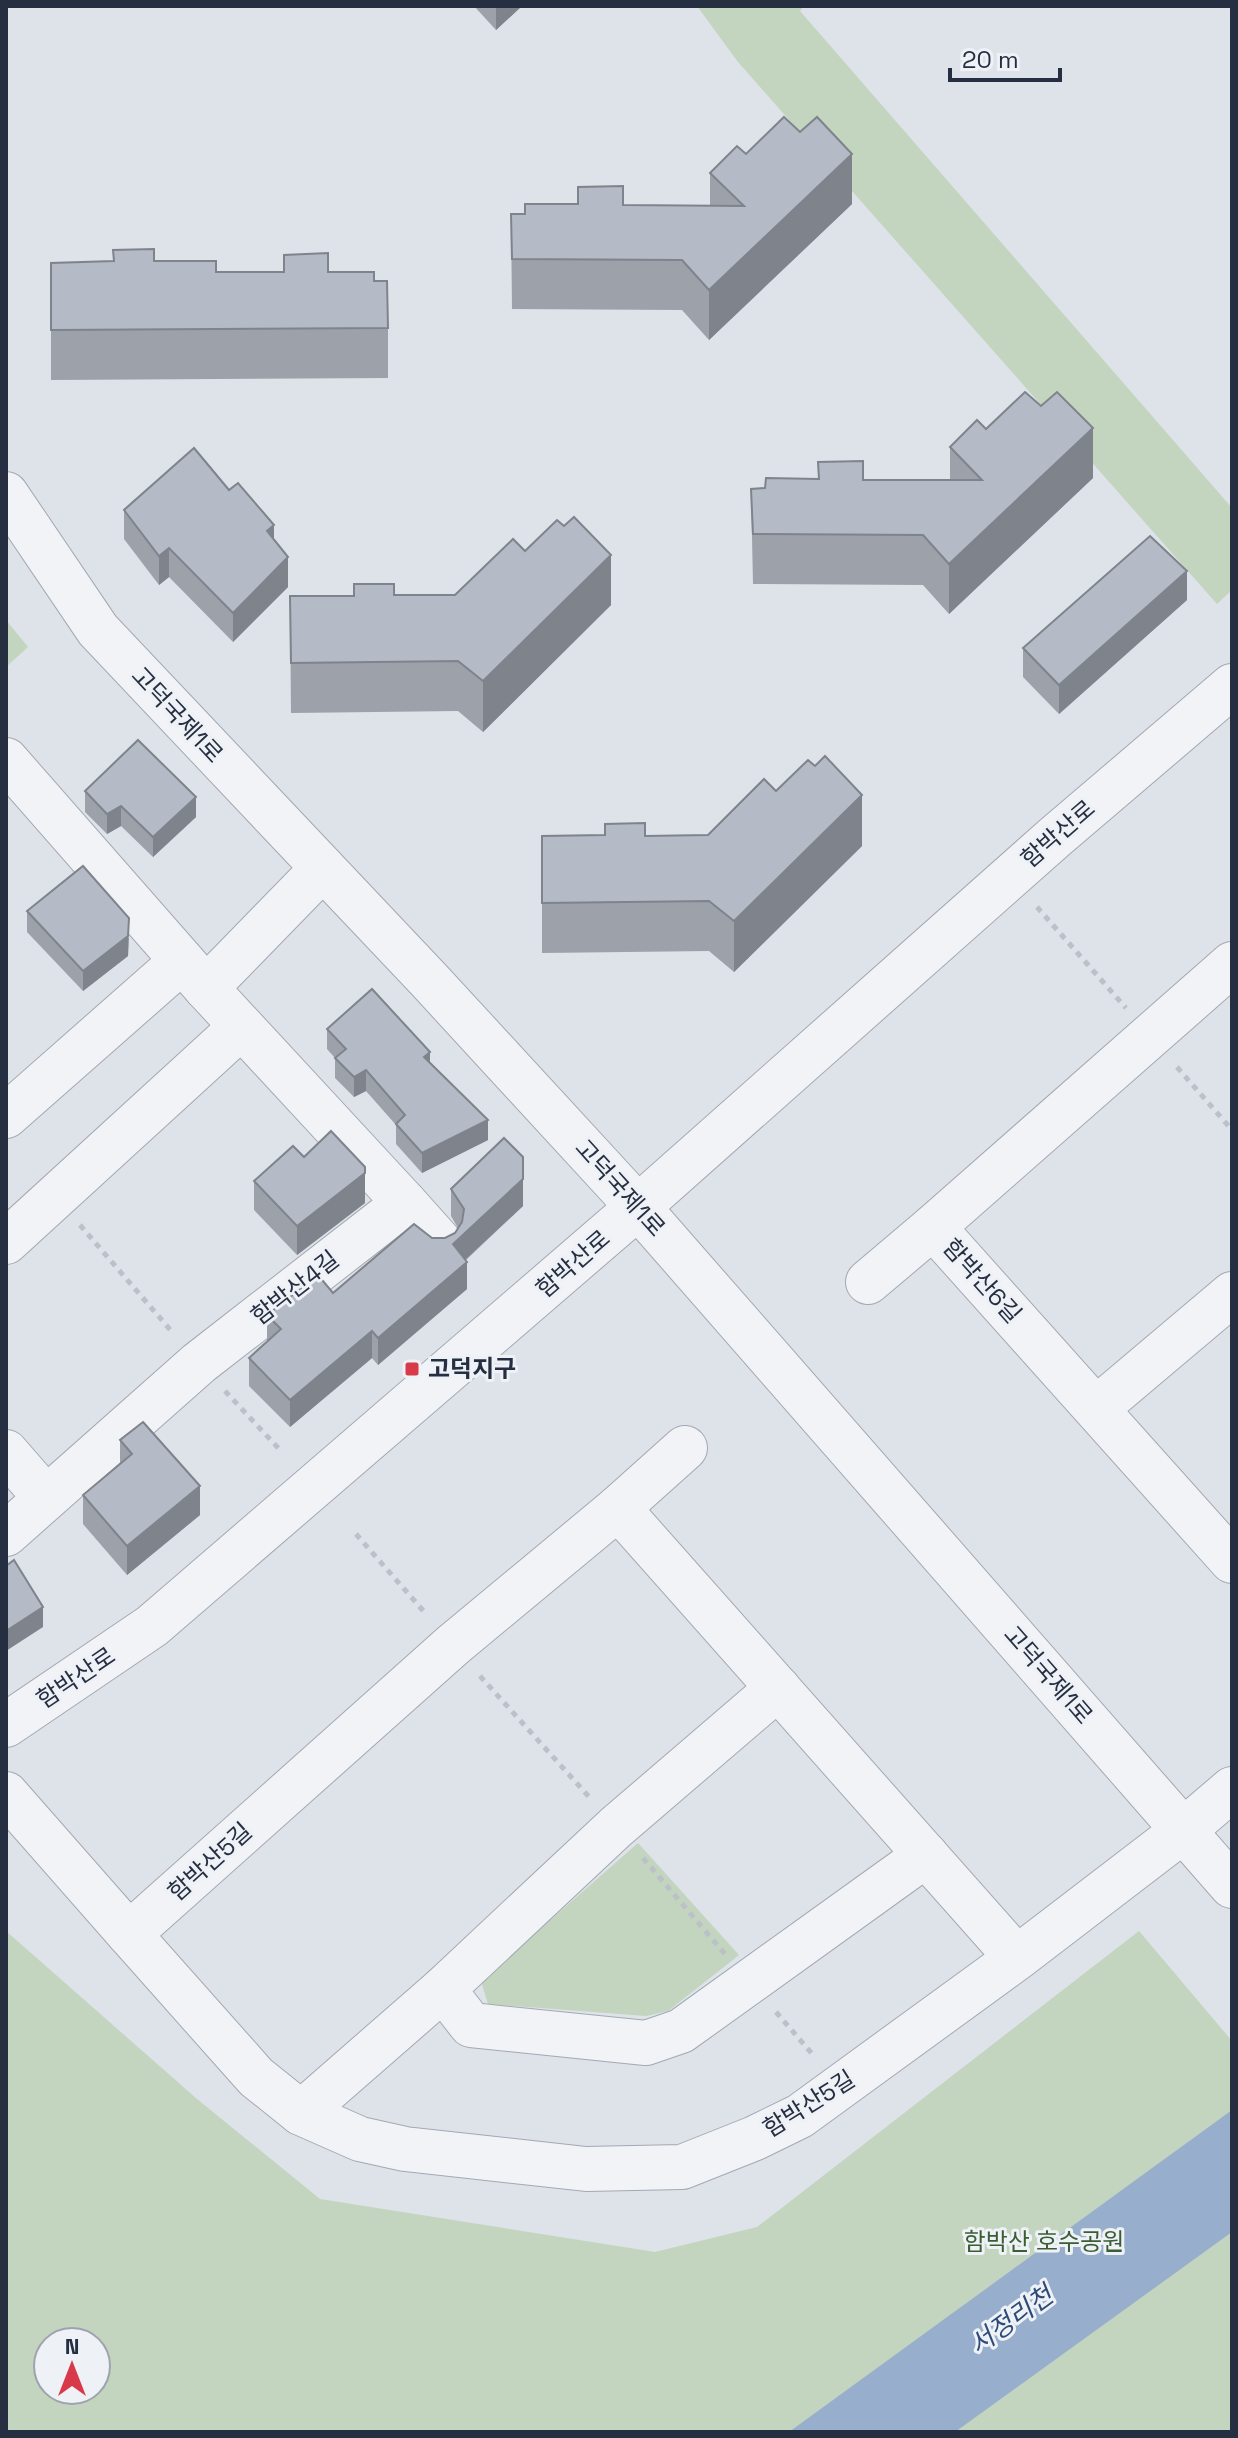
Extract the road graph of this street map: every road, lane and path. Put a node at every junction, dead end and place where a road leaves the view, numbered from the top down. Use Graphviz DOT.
graph roads {
  1 [pos="6,494"];
  2 [pos="1232,686"];
  3 [pos="6,760"];
  4 [pos="322,869"];
  5 [pos="1232,964"];
  6 [pos="194,974"];
  7 [pos="240,1028"];
  8 [pos="6,1116"];
  9 [pos="55,1196"];
  10 [pos="405,1203"];
  11 [pos="638,1207"];
  12 [pos="933,1227"];
  13 [pos="439,1241"];
  14 [pos="6,1242"];
  15 [pos="868,1282"];
  16 [pos="1232,1294"];
  17 [pos="199,1363"];
  18 [pos="1097,1408"];
  19 [pos="685,1448"];
  20 [pos="281,1451"];
  21 [pos="6,1452"];
  22 [pos="46,1498"];
  23 [pos="618,1508"];
  24 [pos="6,1534"];
  25 [pos="356,1534"];
  26 [pos="1232,1561"];
  27 [pos="453,1645"];
  28 [pos="778,1688"];
  29 [pos="6,1725"];
  30 [pos="1232,1789"];
  31 [pos="6,1794"];
  32 [pos="616,1827"];
  33 [pos="1184,1830"];
  34 [pos="926,1855"];
  35 [pos="1232,1886"];
  36 [pos="129,1934"];
  37 [pos="1017,1958"];
  38 [pos="443,1989"];
  39 [pos="301,2113"];
  1 -- 4 [label="street, 고덕국제1로"];
  2 -- 11 [label="street, 함박산로"];
  3 -- 6 [label="street"];
  4 -- 6 [label="street"];
  4 -- 11 [label="street, 고덕국제1로"];
  5 -- 12 [label="street, 함박산6길"];
  6 -- 7 [label="street"];
  6 -- 8 [label="street"];
  7 -- 9 [label="street"];
  7 -- 10 [label="street"];
  9 -- 14 [label="street"];
  9 -- 17 [label="path"];
  10 -- 13 [label="street"];
  10 -- 17 [label="street, 함박산4길"];
  11 -- 29 [label="street, 함박산로"];
  11 -- 33 [label="street, 고덕국제1로"];
  12 -- 15 [label="street"];
  12 -- 18 [label="street, 함박산6길"];
  16 -- 18 [label="street"];
  17 -- 20 [label="path"];
  17 -- 22 [label="street, 함박산4길"];
  18 -- 26 [label="street, 함박산6길"];
  19 -- 23 [label="street, 함박산5길"];
  21 -- 22 [label="street"];
  22 -- 24 [label="street, 함박산4길"];
  23 -- 27 [label="street, 함박산5길"];
  23 -- 28 [label="street"];
  25 -- 27 [label="path"];
  27 -- 32 [label="path"];
  27 -- 36 [label="street, 함박산5길"];
  28 -- 32 [label="street"];
  28 -- 34 [label="street"];
  30 -- 33 [label="street"];
  31 -- 36 [label="street"];
  32 -- 38 [label="street"];
  33 -- 35 [label="street, 고덕국제1로"];
  33 -- 37 [label="street, 함박산5길"];
  34 -- 37 [label="street"];
  34 -- 38 [label="street"];
  36 -- 39 [label="street, 함박산5길"];
  37 -- 39 [label="street, 함박산5길"];
  38 -- 39 [label="street"];
}
